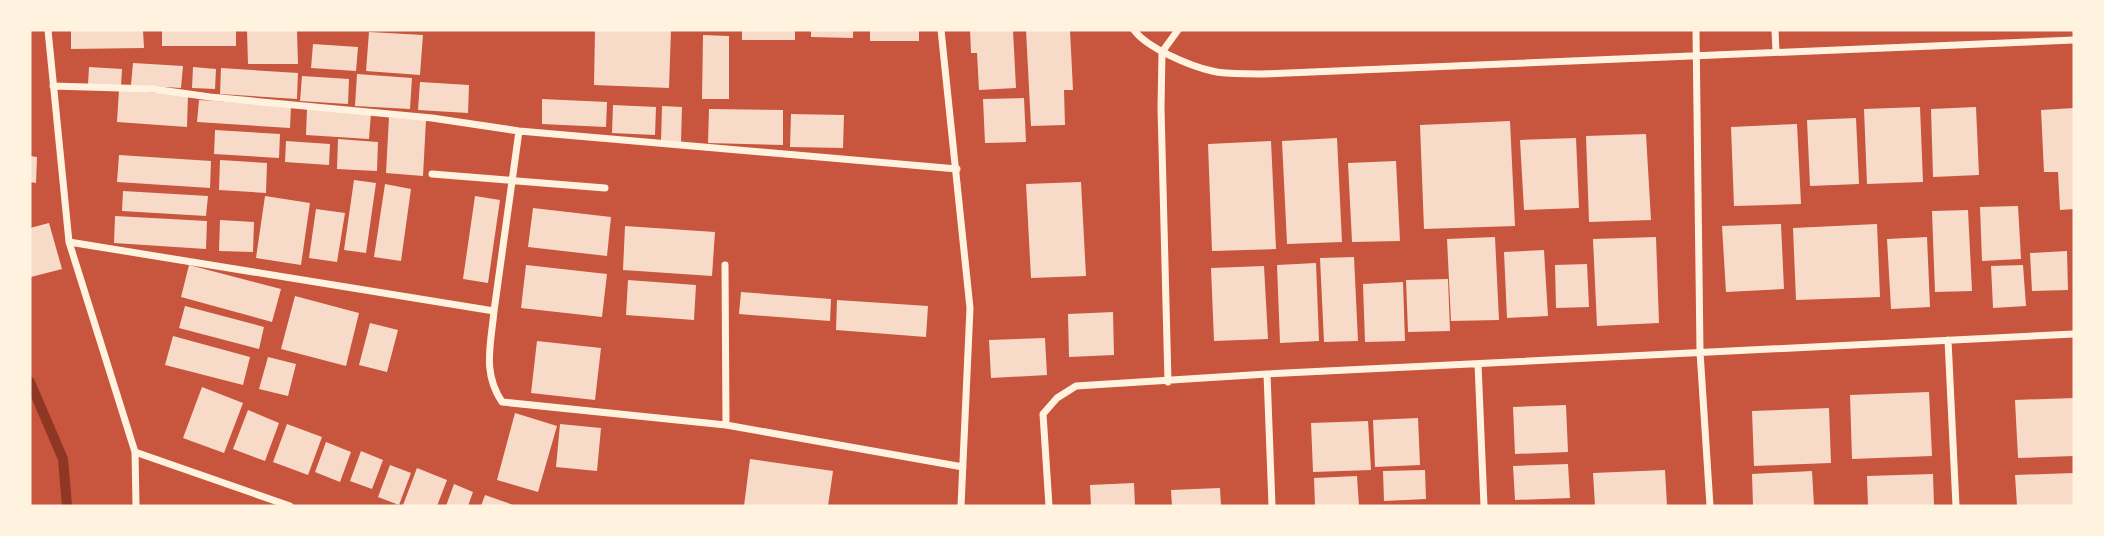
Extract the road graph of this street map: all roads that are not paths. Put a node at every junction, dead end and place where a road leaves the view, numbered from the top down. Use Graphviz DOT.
graph roads {
  1 [pos="48,30"];
  2 [pos="942,30"];
  3 [pos="1134,30"];
  4 [pos="1178,30"];
  5 [pos="1696,30"];
  6 [pos="1775,30"];
  7 [pos="2074,40"];
  8 [pos="1162,52"];
  9 [pos="1776,52"];
  10 [pos="1697,55"];
  11 [pos="53,86"];
  12 [pos="519,131"];
  13 [pos="957,169"];
  14 [pos="432,174"];
  15 [pos="512,179"];
  16 [pos="605,188"];
  17 [pos="69,242"];
  18 [pos="725,265"];
  19 [pos="494,311"];
  20 [pos="2074,334"];
  21 [pos="1948,340"];
  22 [pos="1700,352"];
  23 [pos="1478,364"];
  24 [pos="1267,374"];
  25 [pos="1168,382"];
  26 [pos="726,425"];
  27 [pos="135,452"];
  28 [pos="963,467"];
  29 [pos="136,506"];
  30 [pos="290,506"];
  31 [pos="961,506"];
  32 [pos="1049,506"];
  33 [pos="1272,506"];
  34 [pos="1484,506"];
  35 [pos="1710,506"];
  36 [pos="1956,506"];
  1 -- 11 [label="street"];
  2 -- 13 [label="street"];
  3 -- 8 [label="street"];
  4 -- 8 [label="street"];
  5 -- 10 [label="street"];
  6 -- 9 [label="street"];
  7 -- 9 [label="street"];
  8 -- 10 [label="street"];
  8 -- 25 [label="street"];
  9 -- 10 [label="street"];
  10 -- 22 [label="street"];
  11 -- 12 [label="street"];
  11 -- 17 [label="street"];
  12 -- 13 [label="street"];
  12 -- 15 [label="street"];
  13 -- 28 [label="street"];
  14 -- 15 [label="street"];
  15 -- 16 [label="street"];
  15 -- 19 [label="street"];
  17 -- 19 [label="street"];
  17 -- 27 [label="street"];
  18 -- 26 [label="street"];
  19 -- 26 [label="street"];
  20 -- 21 [label="street"];
  21 -- 22 [label="street"];
  21 -- 36 [label="street"];
  22 -- 23 [label="street"];
  22 -- 35 [label="street"];
  23 -- 24 [label="street"];
  23 -- 34 [label="street"];
  24 -- 25 [label="street"];
  24 -- 33 [label="street"];
  25 -- 32 [label="street"];
  26 -- 28 [label="street"];
  27 -- 29 [label="street"];
  27 -- 30 [label="street"];
  28 -- 31 [label="street"];
}
